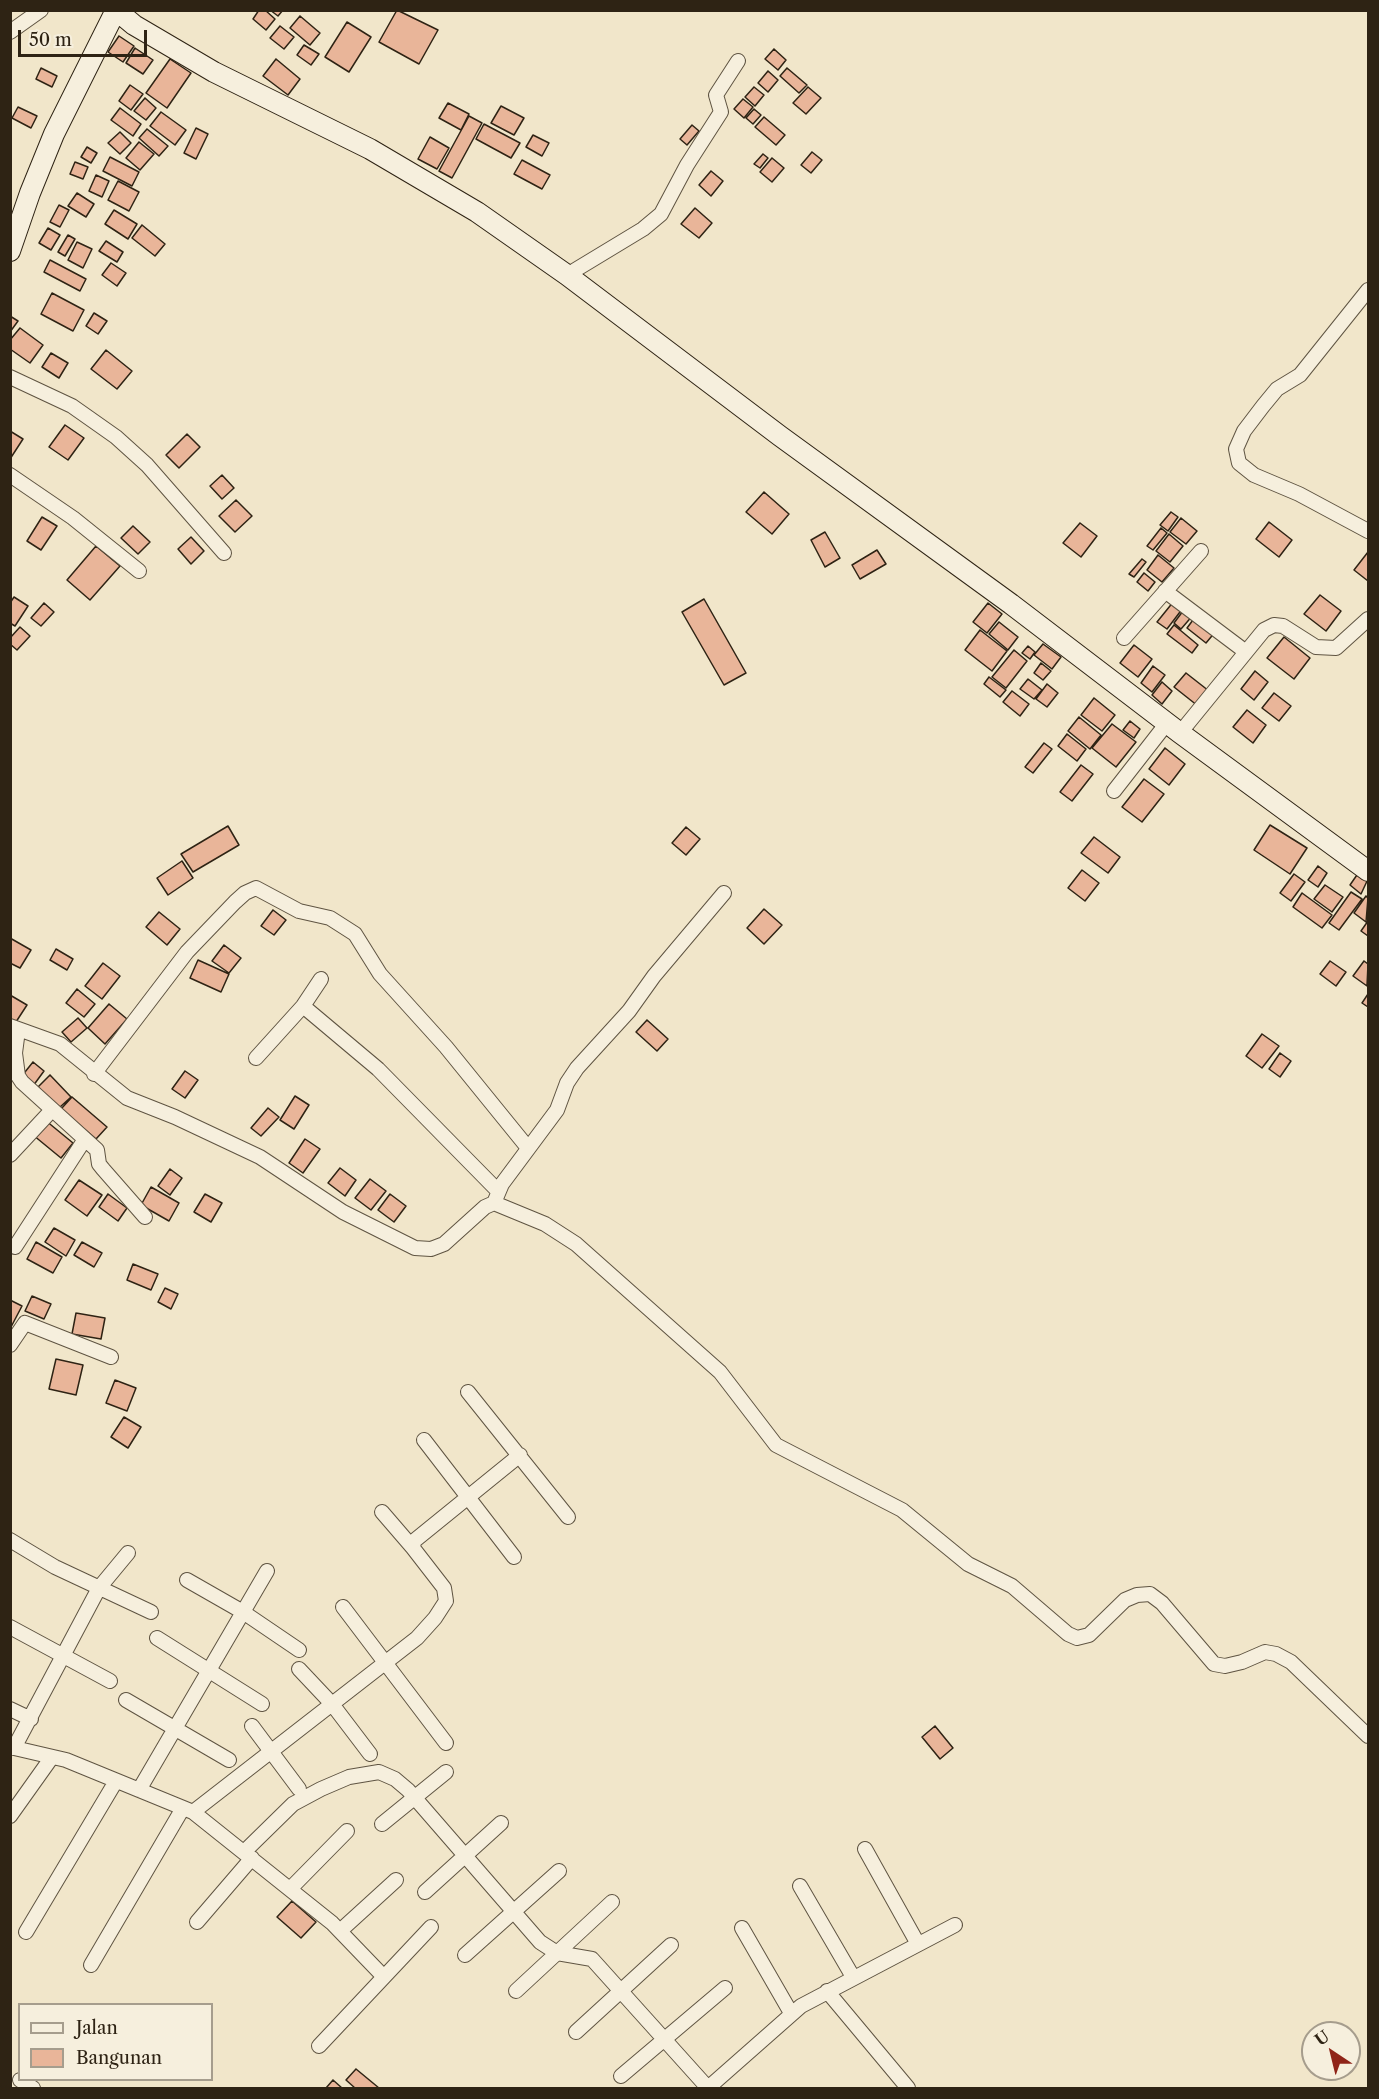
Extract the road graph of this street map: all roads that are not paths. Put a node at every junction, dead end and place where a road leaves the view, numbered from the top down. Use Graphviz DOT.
graph roads {
  1 [pos="41,10"];
  2 [pos="116,10"];
  3 [pos="10,32"];
  4 [pos="738,61"];
  5 [pos="10,251"];
  6 [pos="567,275"];
  7 [pos="1368,290"];
  8 [pos="10,377"];
  9 [pos="10,475"];
  10 [pos="1368,531"];
  11 [pos="1201,551"];
  12 [pos="224,554"];
  13 [pos="139,571"];
  14 [pos="1165,591"];
  15 [pos="1368,619"];
  16 [pos="1124,638"];
  17 [pos="1246,652"];
  18 [pos="1173,728"];
  19 [pos="1114,791"];
  20 [pos="1368,871"];
  21 [pos="724,893"];
  22 [pos="321,979"];
  23 [pos="303,1006"];
  24 [pos="14,1028"];
  25 [pos="256,1058"];
  26 [pos="94,1074"];
  27 [pos="51,1111"];
  28 [pos="84,1139"];
  29 [pos="528,1148"];
  30 [pos="10,1155"];
  31 [pos="496,1197"];
  32 [pos="145,1217"];
  33 [pos="15,1247"];
  34 [pos="10,1345"];
  35 [pos="111,1357"];
  36 [pos="468,1392"];
  37 [pos="424,1440"];
  38 [pos="520,1455"];
  39 [pos="469,1496"];
  40 [pos="382,1512"];
  41 [pos="568,1516"];
  42 [pos="10,1540"];
  43 [pos="413,1548"];
  44 [pos="128,1553"];
  45 [pos="514,1557"];
  46 [pos="267,1571"];
  47 [pos="187,1580"];
  48 [pos="99,1588"];
  49 [pos="343,1607"];
  50 [pos="151,1612"];
  51 [pos="243,1612"];
  52 [pos="10,1627"];
  53 [pos="157,1638"];
  54 [pos="299,1650"];
  55 [pos="65,1656"];
  56 [pos="386,1662"];
  57 [pos="299,1669"];
  58 [pos="209,1670"];
  59 [pos="110,1681"];
  60 [pos="126,1700"];
  61 [pos="262,1704"];
  62 [pos="332,1704"];
  63 [pos="10,1708"];
  64 [pos="31,1719"];
  65 [pos="252,1726"];
  66 [pos="175,1728"];
  67 [pos="1368,1736"];
  68 [pos="446,1743"];
  69 [pos="12,1748"];
  70 [pos="271,1751"];
  71 [pos="370,1754"];
  72 [pos="52,1757"];
  73 [pos="229,1760"];
  74 [pos="446,1772"];
  75 [pos="116,1781"];
  76 [pos="299,1789"];
  77 [pos="139,1790"];
  78 [pos="415,1798"];
  79 [pos="188,1810"];
  80 [pos="10,1816"];
  81 [pos="501,1823"];
  82 [pos="382,1824"];
  83 [pos="347,1832"];
  84 [pos="865,1849"];
  85 [pos="248,1855"];
  86 [pos="465,1855"];
  87 [pos="559,1871"];
  88 [pos="396,1880"];
  89 [pos="800,1886"];
  90 [pos="291,1888"];
  91 [pos="425,1892"];
  92 [pos="612,1902"];
  93 [pos="514,1912"];
  94 [pos="197,1922"];
  95 [pos="955,1925"];
  96 [pos="431,1928"];
  97 [pos="742,1928"];
  98 [pos="340,1931"];
  99 [pos="26,1932"];
  100 [pos="918,1944"];
  101 [pos="671,1945"];
  102 [pos="557,1953"];
  103 [pos="465,1955"];
  104 [pos="90,1965"];
  105 [pos="384,1977"];
  106 [pos="853,1977"];
  107 [pos="725,1988"];
  108 [pos="621,1990"];
  109 [pos="516,1991"];
  110 [pos="827,1991"];
  111 [pos="791,2013"];
  112 [pos="576,2032"];
  113 [pos="664,2039"];
  114 [pos="319,2046"];
  115 [pos="621,2076"];
  116 [pos="708,2088"];
  117 [pos="908,2088"];
  1 -- 3 [label="street"];
  2 -- 5 [label="street"];
  2 -- 6 [label="street"];
  4 -- 6 [label="street"];
  6 -- 18 [label="street"];
  7 -- 10 [label="street"];
  8 -- 12 [label="street"];
  9 -- 13 [label="street"];
  11 -- 14 [label="street"];
  14 -- 16 [label="street"];
  14 -- 17 [label="street"];
  15 -- 17 [label="street"];
  17 -- 18 [label="street"];
  18 -- 19 [label="street"];
  18 -- 20 [label="street"];
  21 -- 29 [label="street"];
  22 -- 23 [label="street"];
  23 -- 25 [label="street"];
  23 -- 31 [label="street"];
  24 -- 26 [label="street"];
  24 -- 27 [label="street"];
  26 -- 29 [label="street"];
  26 -- 31 [label="street"];
  27 -- 28 [label="street"];
  27 -- 30 [label="street"];
  28 -- 32 [label="street"];
  28 -- 33 [label="street"];
  29 -- 31 [label="street"];
  31 -- 67 [label="street"];
  34 -- 35 [label="street"];
  36 -- 38 [label="street"];
  37 -- 39 [label="street"];
  38 -- 39 [label="street"];
  38 -- 41 [label="street"];
  39 -- 43 [label="street"];
  39 -- 45 [label="street"];
  40 -- 43 [label="street"];
  42 -- 48 [label="street"];
  43 -- 56 [label="street"];
  44 -- 48 [label="street"];
  46 -- 51 [label="street"];
  47 -- 51 [label="street"];
  48 -- 50 [label="street"];
  48 -- 55 [label="street"];
  49 -- 56 [label="street"];
  51 -- 54 [label="street"];
  51 -- 58 [label="street"];
  52 -- 55 [label="street"];
  53 -- 58 [label="street"];
  55 -- 59 [label="street"];
  55 -- 64 [label="street"];
  56 -- 62 [label="street"];
  56 -- 68 [label="street"];
  57 -- 62 [label="street"];
  58 -- 61 [label="street"];
  58 -- 66 [label="street"];
  60 -- 66 [label="street"];
  62 -- 70 [label="street"];
  62 -- 71 [label="street"];
  63 -- 64 [label="street"];
  64 -- 69 [label="street"];
  65 -- 70 [label="street"];
  66 -- 73 [label="street"];
  66 -- 77 [label="street"];
  69 -- 72 [label="street"];
  70 -- 76 [label="street"];
  70 -- 79 [label="street"];
  72 -- 75 [label="street"];
  72 -- 80 [label="street"];
  74 -- 78 [label="street"];
  75 -- 77 [label="street"];
  75 -- 99 [label="street"];
  77 -- 79 [label="street"];
  78 -- 82 [label="street"];
  78 -- 85 [label="street"];
  78 -- 86 [label="street"];
  79 -- 85 [label="street"];
  79 -- 104 [label="street"];
  81 -- 86 [label="street"];
  83 -- 90 [label="street"];
  84 -- 100 [label="street"];
  85 -- 90 [label="street"];
  85 -- 94 [label="street"];
  86 -- 91 [label="street"];
  86 -- 93 [label="street"];
  87 -- 93 [label="street"];
  88 -- 98 [label="street"];
  89 -- 106 [label="street"];
  90 -- 98 [label="street"];
  92 -- 102 [label="street"];
  93 -- 102 [label="street"];
  93 -- 103 [label="street"];
  95 -- 100 [label="street"];
  96 -- 105 [label="street"];
  97 -- 111 [label="street"];
  98 -- 105 [label="street"];
  100 -- 106 [label="street"];
  101 -- 108 [label="street"];
  102 -- 108 [label="street"];
  102 -- 109 [label="street"];
  105 -- 114 [label="street"];
  106 -- 110 [label="street"];
  107 -- 113 [label="street"];
  108 -- 112 [label="street"];
  108 -- 113 [label="street"];
  110 -- 111 [label="street"];
  110 -- 117 [label="street"];
  111 -- 116 [label="street"];
  113 -- 115 [label="street"];
  113 -- 116 [label="street"];
}
